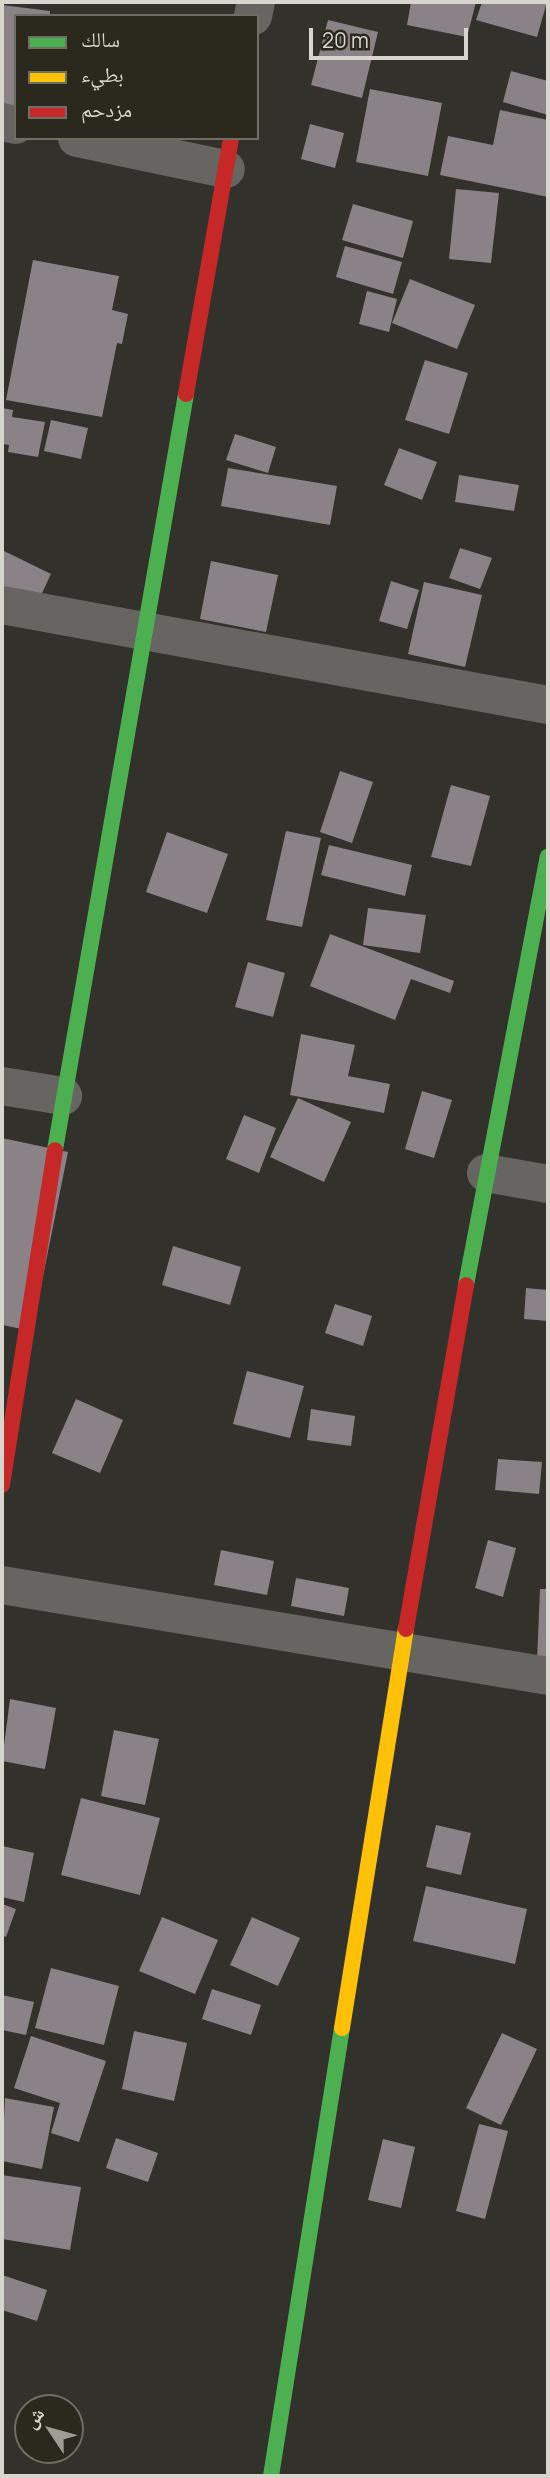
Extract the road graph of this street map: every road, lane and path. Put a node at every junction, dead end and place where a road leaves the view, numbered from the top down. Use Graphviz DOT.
graph roads {
  1 [pos="96,140"];
  2 [pos="228,154"];
  3 [pos="2,605"];
  4 [pos="146,633"];
  5 [pos="548,705"];
  6 [pos="548,857"];
  7 [pos="2,1086"];
  8 [pos="63,1096"];
  9 [pos="486,1173"];
  10 [pos="548,1184"];
  11 [pos="2,1485"];
  12 [pos="2,1586"];
  13 [pos="402,1651"];
  14 [pos="548,1676"];
  15 [pos="271,2476"];
  1 -- 2 [label="street"];
  2 -- 4 [label="street"];
  3 -- 4 [label="street"];
  4 -- 5 [label="street"];
  4 -- 8 [label="street"];
  6 -- 9 [label="street"];
  7 -- 8 [label="street"];
  8 -- 11 [label="street"];
  9 -- 10 [label="street"];
  9 -- 13 [label="street"];
  12 -- 13 [label="street"];
  13 -- 14 [label="street"];
  13 -- 15 [label="street"];
}
